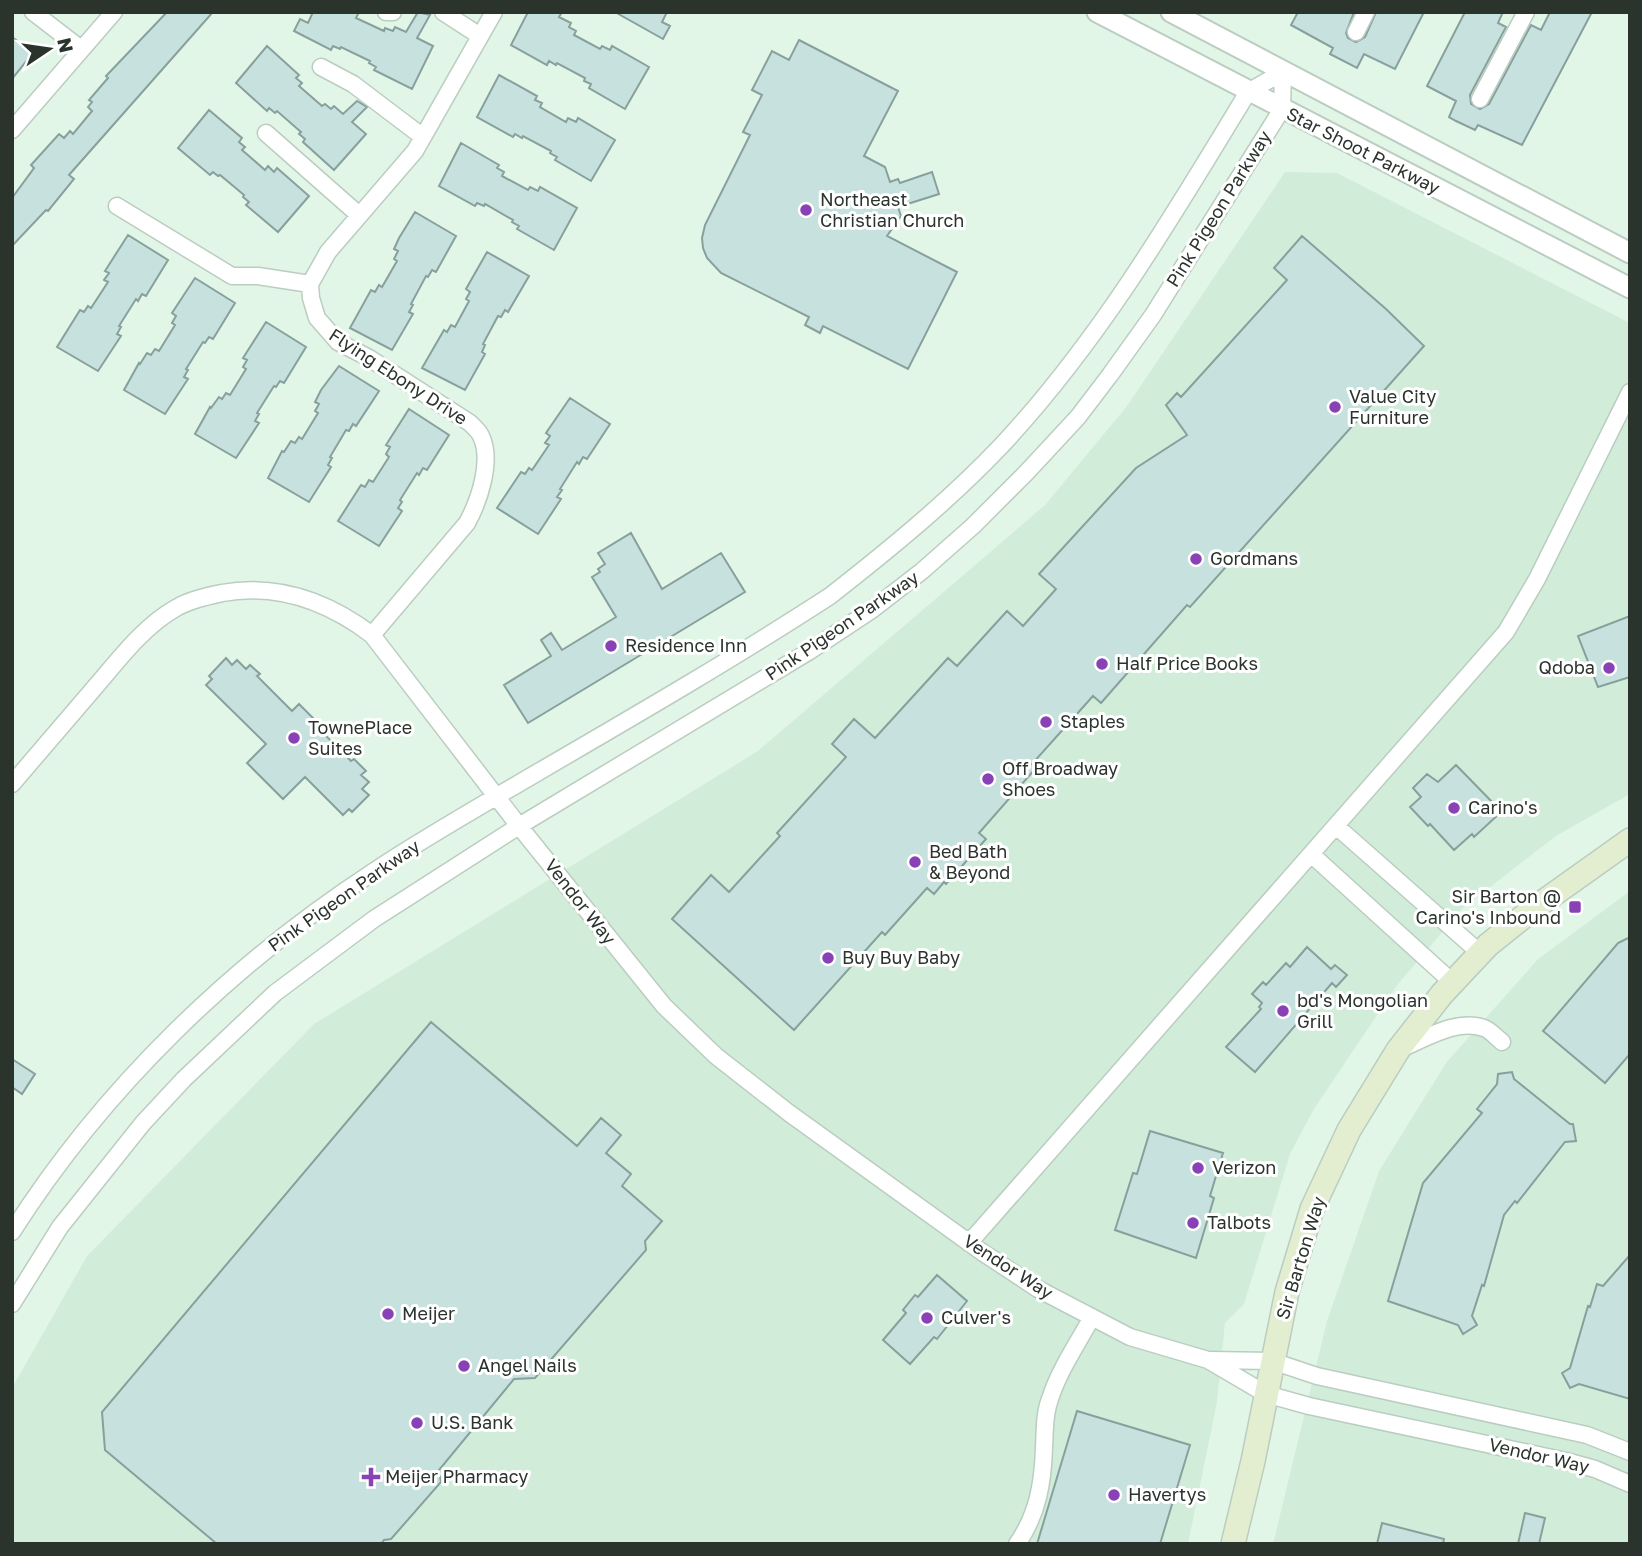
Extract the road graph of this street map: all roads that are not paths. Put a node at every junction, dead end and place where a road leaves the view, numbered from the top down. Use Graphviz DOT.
graph roads {
  1 [pos="33,12"];
  2 [pos="114,12"];
  3 [pos="386,12"];
  4 [pos="393,12"];
  5 [pos="443,12"];
  6 [pos="494,12"];
  7 [pos="1097,12"];
  8 [pos="1171,12"];
  9 [pos="1366,12"];
  10 [pos="1525,12"];
  11 [pos="1356,32"];
  12 [pos="480,36"];
  13 [pos="81,49"];
  14 [pos="321,67"];
  15 [pos="1283,72"];
  16 [pos="1248,92"];
  17 [pos="1480,99"];
  18 [pos="1282,109"];
  19 [pos="12,130"];
  20 [pos="265,133"];
  21 [pos="424,137"];
  22 [pos="117,205"];
  23 [pos="359,215"];
  24 [pos="1630,253"];
  25 [pos="310,284"];
  26 [pos="1630,288"];
  27 [pos="1630,392"];
  28 [pos="372,635"];
  29 [pos="12,784"];
  30 [pos="496,797"];
  31 [pos="519,826"];
  32 [pos="1336,826"];
  33 [pos="1630,840"];
  34 [pos="1311,854"];
  35 [pos="1480,953"];
  36 [pos="1452,982"];
  37 [pos="1502,1042"];
  38 [pos="1398,1050"];
  39 [pos="12,1232"];
  40 [pos="970,1243"];
  41 [pos="12,1304"];
  42 [pos="1092,1317"];
  43 [pos="1208,1360"];
  44 [pos="1272,1361"];
  45 [pos="1266,1394"];
  46 [pos="1630,1452"];
  47 [pos="1630,1484"];
  48 [pos="1017,1544"];
  49 [pos="1233,1544"];
  1 -- 13 [label="street"];
  2 -- 13 [label="street"];
  3 -- 4 [label="street"];
  5 -- 12 [label="street"];
  6 -- 12 [label="street"];
  7 -- 16 [label="street, Star Shoot Parkway"];
  8 -- 15 [label="street, Star Shoot Parkway"];
  9 -- 11 [label="street"];
  10 -- 17 [label="street"];
  12 -- 21 [label="street"];
  13 -- 19 [label="street"];
  14 -- 21 [label="street"];
  15 -- 16 [label="street, Pink Pigeon Parkway"];
  15 -- 18 [label="street"];
  15 -- 24 [label="street, Star Shoot Parkway"];
  16 -- 18 [label="street, Star Shoot Parkway"];
  16 -- 30 [label="street, Pink Pigeon Parkway"];
  18 -- 26 [label="street, Star Shoot Parkway"];
  18 -- 31 [label="street, Pink Pigeon Parkway"];
  20 -- 23 [label="street"];
  21 -- 23 [label="street"];
  22 -- 25 [label="street"];
  23 -- 25 [label="street"];
  25 -- 28 [label="street, Flying Ebony Drive"];
  27 -- 32 [label="street"];
  28 -- 29 [label="street, Vendor Way"];
  28 -- 30 [label="street, Vendor Way"];
  30 -- 31 [label="street, Vendor Way"];
  30 -- 39 [label="street, Pink Pigeon Parkway"];
  31 -- 40 [label="street, Vendor Way"];
  31 -- 41 [label="street, Pink Pigeon Parkway"];
  32 -- 34 [label="street"];
  32 -- 35 [label="street"];
  33 -- 35 [label="main road, Sir Barton Way"];
  34 -- 36 [label="street"];
  34 -- 40 [label="street"];
  35 -- 36 [label="main road, Sir Barton Way"];
  36 -- 38 [label="main road, Sir Barton Way"];
  37 -- 38 [label="street"];
  38 -- 44 [label="main road, Sir Barton Way"];
  40 -- 42 [label="street, Vendor Way"];
  42 -- 43 [label="street, Vendor Way"];
  42 -- 48 [label="street"];
  43 -- 44 [label="street, Vendor Way"];
  43 -- 45 [label="street, Vendor Way"];
  44 -- 45 [label="main road, Sir Barton Way"];
  44 -- 46 [label="street, Vendor Way"];
  45 -- 47 [label="street, Vendor Way"];
  45 -- 49 [label="main road, Sir Barton Way"];
}
